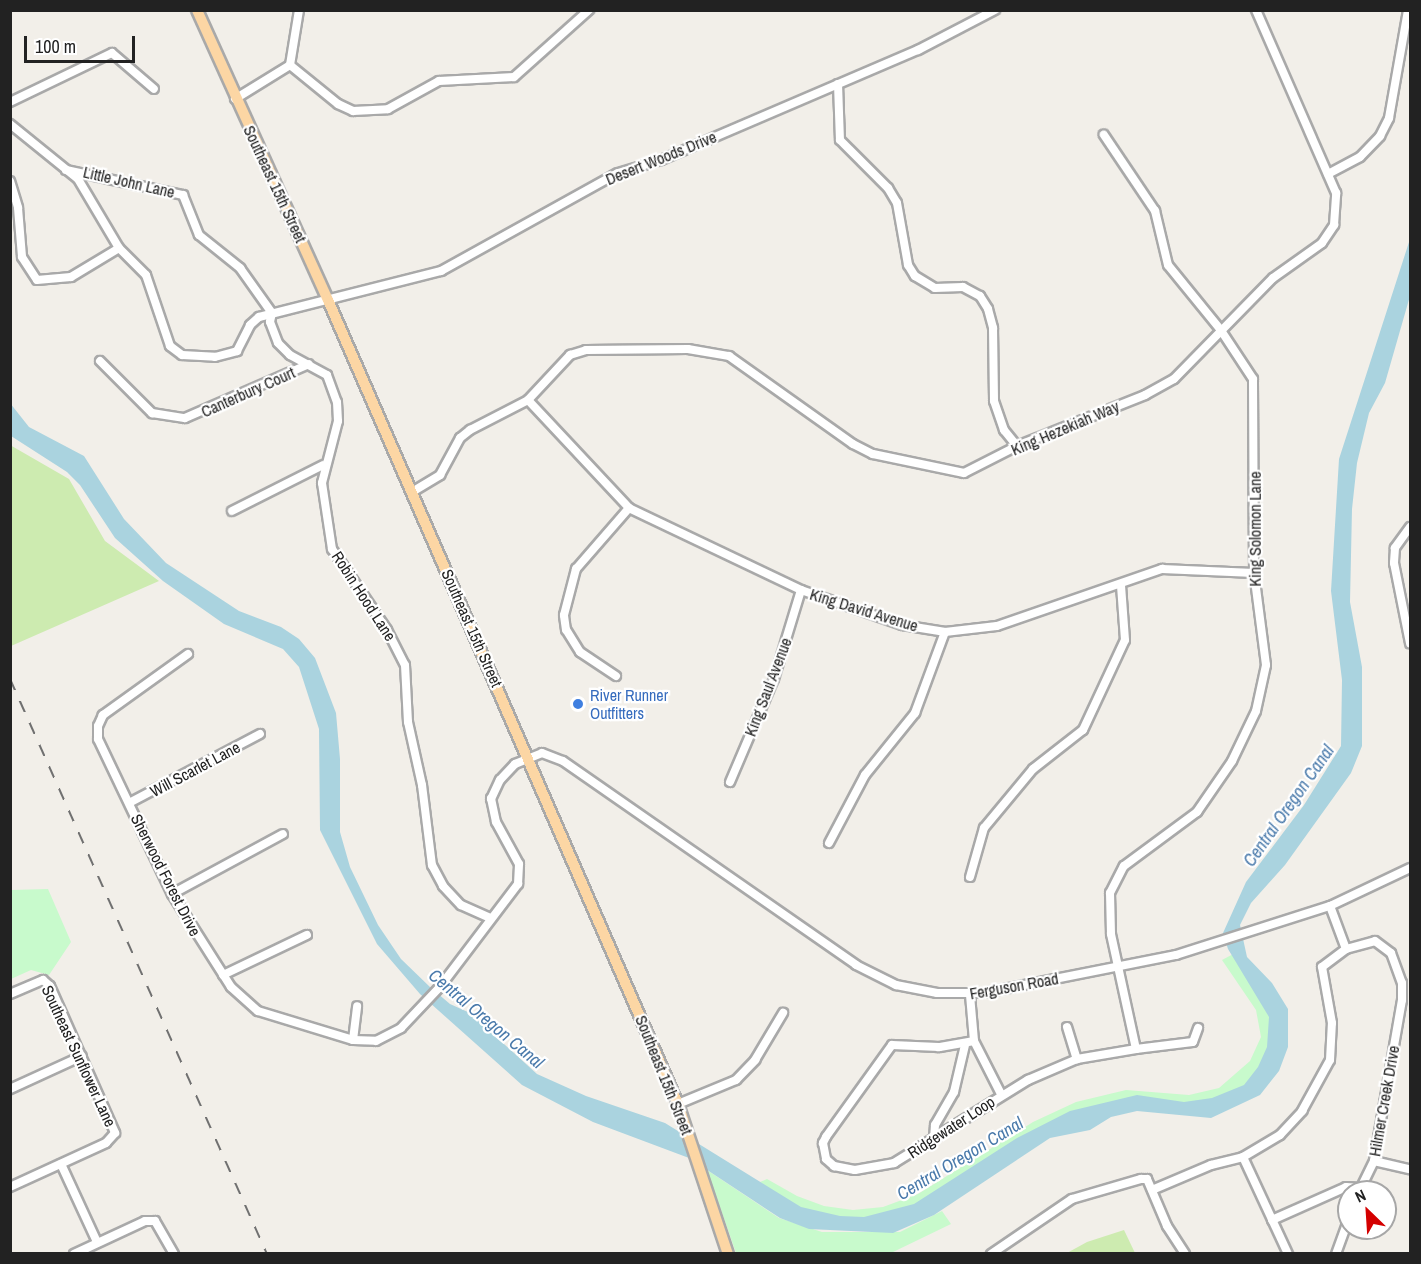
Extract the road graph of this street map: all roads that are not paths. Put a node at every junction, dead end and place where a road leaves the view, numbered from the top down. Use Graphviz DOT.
graph roads {
  1 [pos="197,10"];
  2 [pos="298,10"];
  3 [pos="589,10"];
  4 [pos="995,10"];
  5 [pos="1256,10"];
  6 [pos="1408,10"];
  7 [pos="290,65"];
  8 [pos="838,84"];
  9 [pos="154,89"];
  10 [pos="236,99"];
  11 [pos="10,102"];
  12 [pos="10,124"];
  13 [pos="1104,135"];
  14 [pos="66,170"];
  15 [pos="1328,174"];
  16 [pos="10,181"];
  17 [pos="119,248"];
  18 [pos="328,300"];
  19 [pos="272,313"];
  20 [pos="1220,329"];
  21 [pos="100,361"];
  22 [pos="309,364"];
  23 [pos="528,400"];
  24 [pos="1017,446"];
  25 [pos="323,465"];
  26 [pos="412,492"];
  27 [pos="629,508"];
  28 [pos="232,511"];
  29 [pos="1410,527"];
  30 [pos="1254,573"];
  31 [pos="1120,586"];
  32 [pos="801,590"];
  33 [pos="945,632"];
  34 [pos="1410,643"];
  35 [pos="188,654"];
  36 [pos="616,676"];
  37 [pos="260,734"];
  38 [pos="529,757"];
  39 [pos="730,782"];
  40 [pos="129,803"];
  41 [pos="284,834"];
  42 [pos="829,843"];
  43 [pos="1410,868"];
  44 [pos="970,877"];
  45 [pos="172,894"];
  46 [pos="1330,906"];
  47 [pos="490,918"];
  48 [pos="307,935"];
  49 [pos="1346,949"];
  50 [pos="1121,967"];
  51 [pos="223,975"];
  52 [pos="10,994"];
  53 [pos="970,995"];
  54 [pos="357,1006"];
  55 [pos="783,1013"];
  56 [pos="1067,1027"];
  57 [pos="1198,1028"];
  58 [pos="353,1040"];
  59 [pos="974,1041"];
  60 [pos="965,1045"];
  61 [pos="1136,1049"];
  62 [pos="82,1056"];
  63 [pos="1077,1059"];
  64 [pos="10,1089"];
  65 [pos="1001,1095"];
  66 [pos="678,1104"];
  67 [pos="934,1138"];
  68 [pos="1243,1157"];
  69 [pos="1374,1161"];
  70 [pos="61,1164"];
  71 [pos="1410,1169"];
  72 [pos="1365,1180"];
  73 [pos="10,1187"];
  74 [pos="1152,1190"];
  75 [pos="1337,1191"];
  76 [pos="1272,1220"];
  77 [pos="97,1242"];
  78 [pos="74,1254"];
  79 [pos="174,1254"];
  80 [pos="728,1254"];
  81 [pos="991,1254"];
  82 [pos="1185,1254"];
  83 [pos="1288,1254"];
  1 -- 10 [label="main road, Southeast 15th Street"];
  2 -- 7 [label="street"];
  3 -- 7 [label="street"];
  4 -- 8 [label="street, Desert Woods Drive"];
  5 -- 15 [label="street, King Hezekiah Way"];
  6 -- 15 [label="street"];
  7 -- 10 [label="street"];
  8 -- 18 [label="street, Desert Woods Drive"];
  8 -- 24 [label="street"];
  9 -- 11 [label="street"];
  10 -- 18 [label="main road, Southeast 15th Street"];
  12 -- 14 [label="street"];
  13 -- 20 [label="street, King Solomon Lane"];
  14 -- 17 [label="street"];
  14 -- 19 [label="street, Little John Lane"];
  15 -- 20 [label="street, King Hezekiah Way"];
  16 -- 17 [label="street"];
  17 -- 19 [label="street"];
  18 -- 19 [label="street, Desert Woods Drive"];
  18 -- 26 [label="main road, Southeast 15th Street"];
  19 -- 22 [label="street, Robin Hood Lane"];
  20 -- 24 [label="street, King Hezekiah Way"];
  20 -- 30 [label="street, King Solomon Lane"];
  21 -- 22 [label="street, Canterbury Court"];
  22 -- 25 [label="street, Robin Hood Lane"];
  23 -- 24 [label="street, King Hezekiah Way"];
  23 -- 26 [label="street, King Hezekiah Way"];
  23 -- 27 [label="street, King David Avenue"];
  25 -- 28 [label="street"];
  25 -- 47 [label="street, Robin Hood Lane"];
  26 -- 38 [label="main road, Southeast 15th Street"];
  27 -- 32 [label="street, King David Avenue"];
  27 -- 36 [label="street"];
  29 -- 34 [label="street"];
  30 -- 31 [label="street, King David Avenue"];
  30 -- 50 [label="street, King Solomon Lane"];
  31 -- 33 [label="street, King David Avenue"];
  31 -- 44 [label="street"];
  32 -- 33 [label="street, King David Avenue"];
  32 -- 39 [label="street, King Saul Avenue"];
  33 -- 42 [label="street"];
  35 -- 40 [label="street, Sherwood Forest Drive"];
  37 -- 40 [label="street, Will Scarlet Lane"];
  38 -- 47 [label="street, Sherwood Forest Drive"];
  38 -- 53 [label="street, Ferguson Road"];
  38 -- 66 [label="main road, Southeast 15th Street"];
  40 -- 45 [label="street, Sherwood Forest Drive"];
  41 -- 45 [label="street"];
  43 -- 46 [label="street, Ferguson Road"];
  45 -- 51 [label="street, Sherwood Forest Drive"];
  46 -- 49 [label="street"];
  46 -- 50 [label="street, Ferguson Road"];
  47 -- 58 [label="street, Sherwood Forest Drive"];
  48 -- 51 [label="street"];
  49 -- 68 [label="street"];
  49 -- 69 [label="street, Hilmer Creek Drive"];
  50 -- 53 [label="street, Ferguson Road"];
  50 -- 61 [label="street"];
  51 -- 58 [label="street, Sherwood Forest Drive"];
  52 -- 62 [label="street, Southeast Sunflower Lane"];
  53 -- 59 [label="street"];
  54 -- 58 [label="street"];
  55 -- 66 [label="street"];
  56 -- 63 [label="street"];
  57 -- 61 [label="street, Ridgewater Loop"];
  59 -- 60 [label="street, Ridgewater Loop"];
  59 -- 65 [label="street"];
  60 -- 67 [label="street"];
  60 -- 67 [label="street, Ridgewater Loop"];
  61 -- 63 [label="street, Ridgewater Loop"];
  62 -- 64 [label="street"];
  62 -- 70 [label="street, Southeast Sunflower Lane"];
  63 -- 65 [label="street, Ridgewater Loop"];
  65 -- 67 [label="street, Ridgewater Loop"];
  66 -- 80 [label="main road, Southeast 15th Street"];
  68 -- 74 [label="street"];
  68 -- 76 [label="street"];
  69 -- 71 [label="street"];
  69 -- 72 [label="street, Hilmer Creek Drive"];
  70 -- 73 [label="street"];
  70 -- 77 [label="street"];
  74 -- 81 [label="street"];
  74 -- 82 [label="street"];
  75 -- 76 [label="street"];
  76 -- 83 [label="street"];
  77 -- 78 [label="street"];
  77 -- 79 [label="street"];
}
